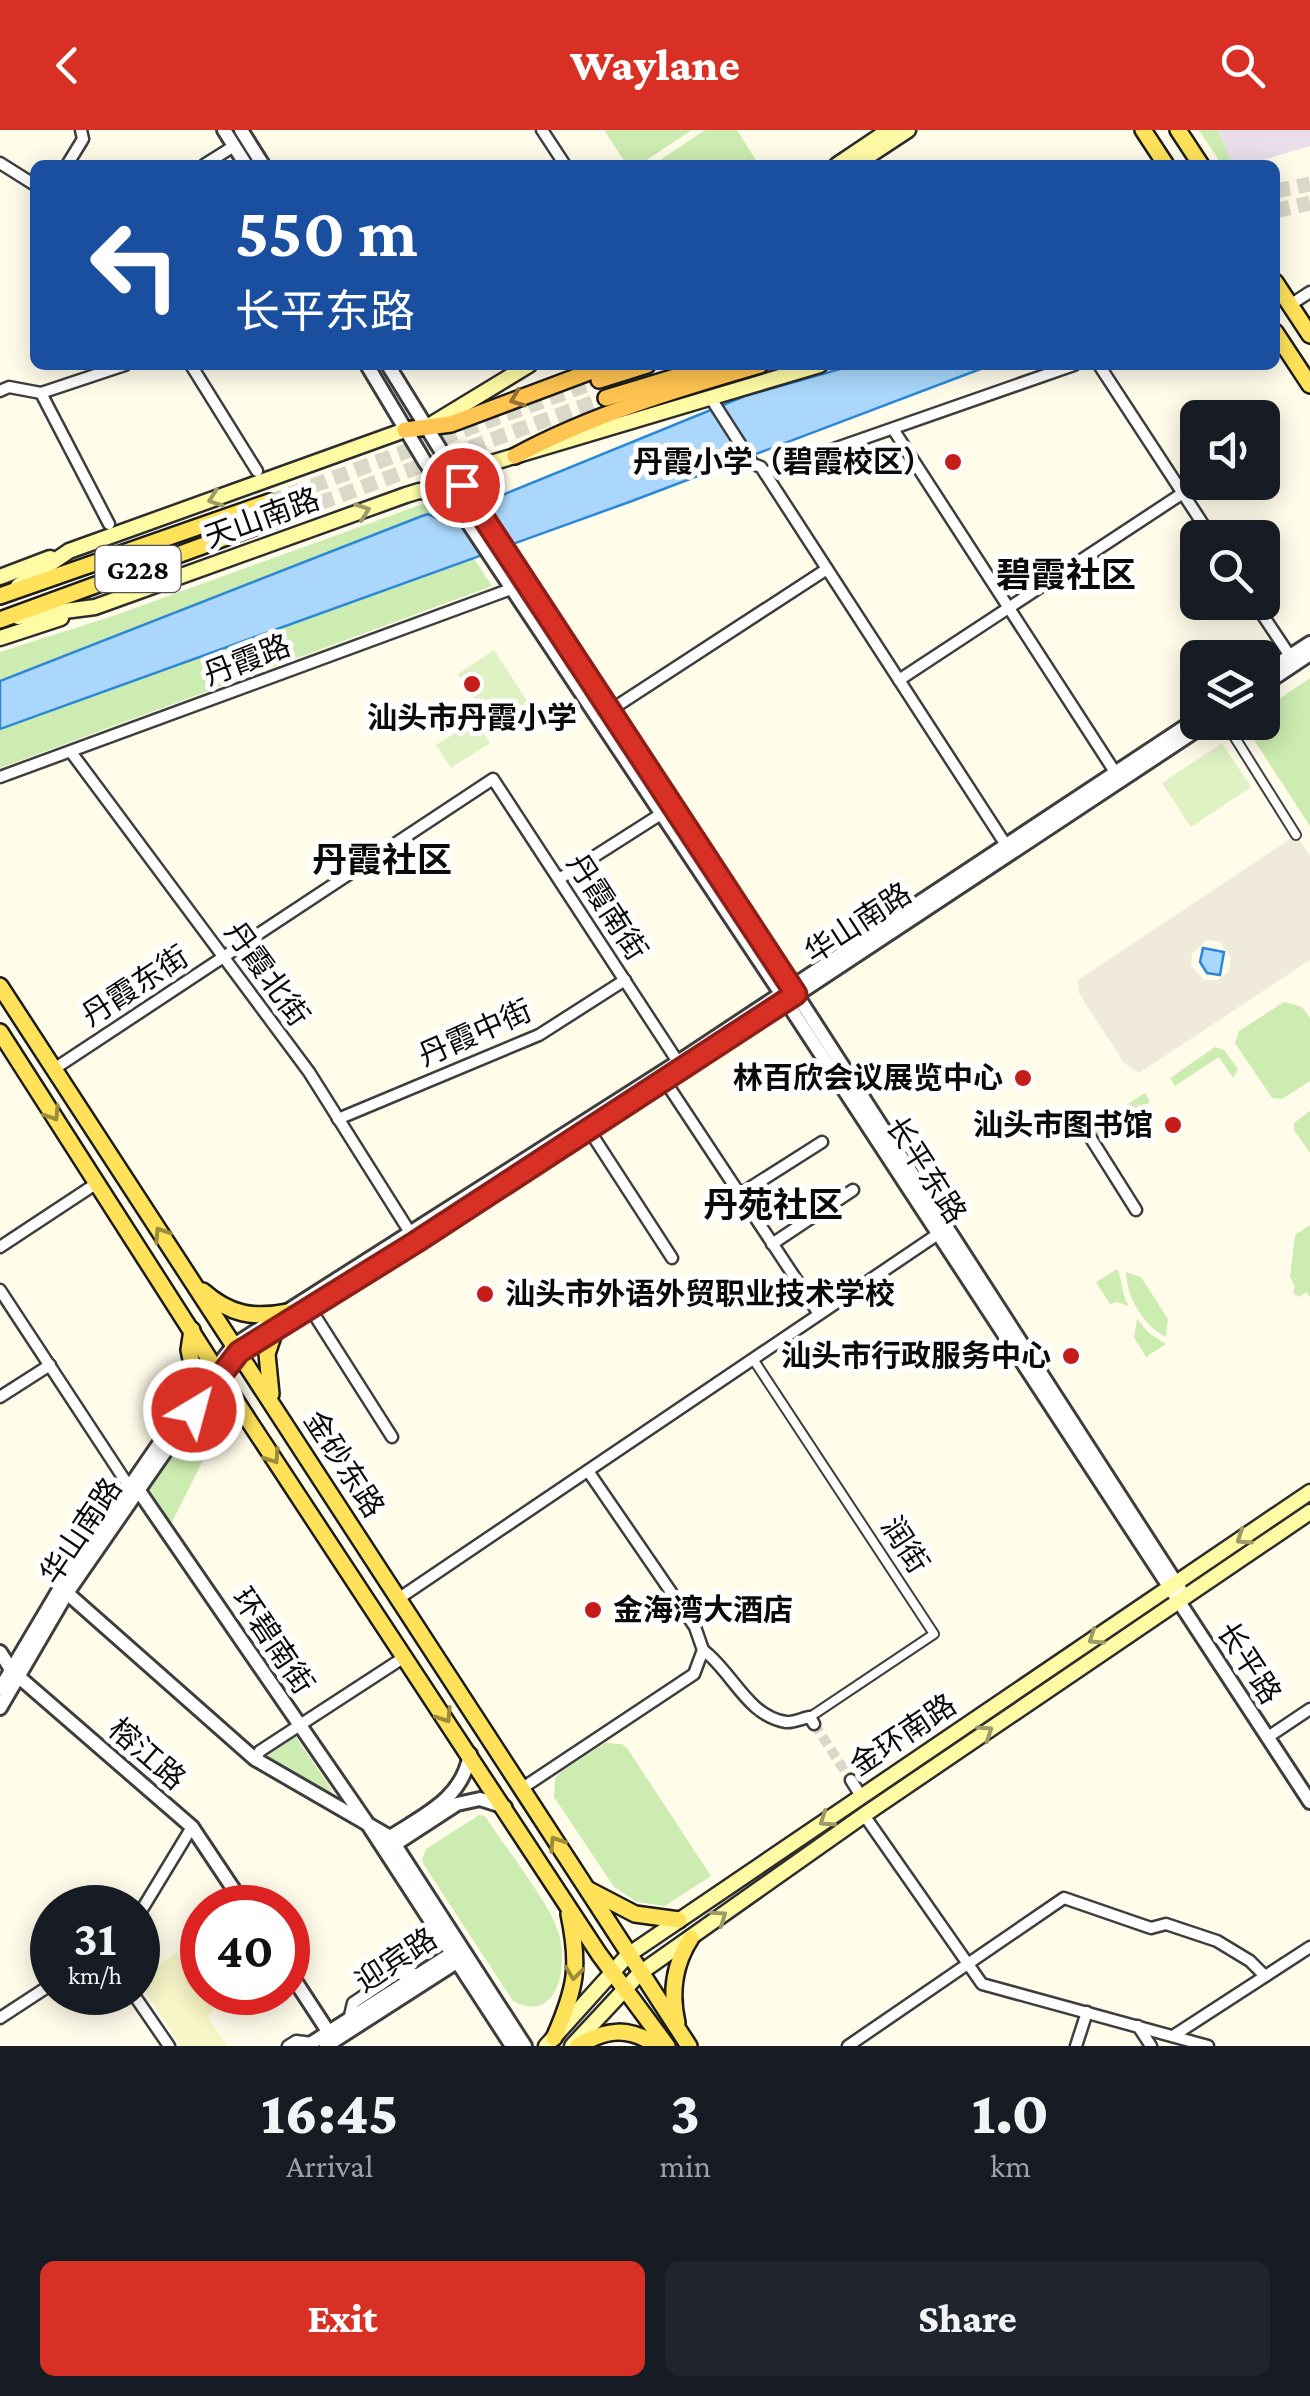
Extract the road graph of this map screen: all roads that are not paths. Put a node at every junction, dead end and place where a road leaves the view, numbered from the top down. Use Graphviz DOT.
graph roads {
  1 [pos="81,130"];
  2 [pos="224,130"];
  3 [pos="241,130"];
  4 [pos="542,130"];
  5 [pos="890,130"];
  6 [pos="908,130"];
  7 [pos="1143,130"];
  8 [pos="1178,130"];
  9 [pos="234,146"];
  10 [pos="71,160"];
  11 [pos="212,160"];
  12 [pos="243,160"];
  13 [pos="260,160"];
  14 [pos="562,160"];
  15 [pos="845,160"];
  16 [pos="863,160"];
  17 [pos="1163,160"];
  18 [pos="1198,160"];
  19 [pos="0,163"];
  20 [pos="30,181"];
  21 [pos="1280,290"];
  22 [pos="1310,292"];
  23 [pos="1290,305"];
  24 [pos="1310,335"];
  25 [pos="1280,340"];
  26 [pos="110,370"];
  27 [pos="195,370"];
  28 [pos="370,370"];
  29 [pos="391,370"];
  30 [pos="520,370"];
  31 [pos="595,370"];
  32 [pos="631,370"];
  33 [pos="699,370"];
  34 [pos="745,370"];
  35 [pos="805,370"];
  36 [pos="1060,370"];
  37 [pos="1102,370"];
  38 [pos="599,380"];
  39 [pos="1310,385"];
  40 [pos="3,386"];
  41 [pos="41,393"];
  42 [pos="606,398"];
  43 [pos="713,400"];
  44 [pos="427,427"];
  45 [pos="893,428"];
  46 [pos="406,430"];
  47 [pos="515,456"];
  48 [pos="257,471"];
  49 [pos="765,474"];
  50 [pos="455,489"];
  51 [pos="1180,490"];
  52 [pos="1180,494"];
  53 [pos="269,502"];
  54 [pos="276,519"];
  55 [pos="109,524"];
  56 [pos="69,551"];
  57 [pos="496,554"];
  58 [pos="827,569"];
  59 [pos="0,577"];
  60 [pos="511,588"];
  61 [pos="4,595"];
  62 [pos="95,607"];
  63 [pos="1009,608"];
  64 [pos="2,620"];
  65 [pos="1266,620"];
  66 [pos="0,638"];
  67 [pos="1310,643"];
  68 [pos="1310,654"];
  69 [pos="1290,656"];
  70 [pos="1280,662"];
  71 [pos="1280,674"];
  72 [pos="899,680"];
  73 [pos="604,714"];
  74 [pos="1180,730"];
  75 [pos="1180,740"];
  76 [pos="1237,740"];
  77 [pos="71,752"];
  78 [pos="1115,772"];
  79 [pos="0,777"];
  80 [pos="493,779"];
  81 [pos="661,814"];
  82 [pos="1296,836"];
  83 [pos="1006,845"];
  84 [pos="559,879"];
  85 [pos="224,958"];
  86 [pos="625,980"];
  87 [pos="0,986"];
  88 [pos="789,994"];
  89 [pos="0,1032"];
  90 [pos="678,1062"];
  91 [pos="54,1069"];
  92 [pos="665,1081"];
  93 [pos="338,1119"];
  94 [pos="1080,1121"];
  95 [pos="589,1130"];
  96 [pos="822,1142"];
  97 [pos="97,1183"];
  98 [pos="853,1190"];
  99 [pos="740,1194"];
  100 [pos="1136,1210"];
  101 [pos="411,1234"];
  102 [pos="938,1234"];
  103 [pos="772,1244"];
  104 [pos="0,1246"];
  105 [pos="672,1258"];
  106 [pos="191,1280"];
  107 [pos="0,1290"];
  108 [pos="310,1308"];
  109 [pos="286,1312"];
  110 [pos="819,1314"];
  111 [pos="192,1330"];
  112 [pos="274,1330"];
  113 [pos="236,1348"];
  114 [pos="753,1359"];
  115 [pos="50,1365"];
  116 [pos="217,1371"];
  117 [pos="0,1397"];
  118 [pos="274,1408"];
  119 [pos="187,1411"];
  120 [pos="245,1416"];
  121 [pos="392,1437"];
  122 [pos="588,1470"];
  123 [pos="134,1489"];
  124 [pos="1310,1492"];
  125 [pos="1310,1512"];
  126 [pos="1172,1585"];
  127 [pos="68,1593"];
  128 [pos="398,1599"];
  129 [pos="1182,1600"];
  130 [pos="703,1650"];
  131 [pos="0,1652"];
  132 [pos="406,1656"];
  133 [pos="16,1674"];
  134 [pos="0,1689"];
  135 [pos="0,1708"];
  136 [pos="1310,1709"];
  137 [pos="812,1720"];
  138 [pos="300,1725"];
  139 [pos="1274,1732"];
  140 [pos="470,1754"];
  141 [pos="255,1759"];
  142 [pos="851,1780"];
  143 [pos="1310,1786"];
  144 [pos="521,1789"];
  145 [pos="861,1796"];
  146 [pos="1310,1802"];
  147 [pos="505,1807"];
  148 [pos="864,1814"];
  149 [pos="366,1820"];
  150 [pos="192,1827"];
  151 [pos="388,1844"];
  152 [pos="157,1885"];
  153 [pos="231,1885"];
  154 [pos="584,1886"];
  155 [pos="567,1905"];
  156 [pos="679,1920"];
  157 [pos="691,1938"];
  158 [pos="1310,1946"];
  159 [pos="458,1955"];
  160 [pos="628,1955"];
  161 [pos="966,1966"];
  162 [pos="611,1972"];
  163 [pos="640,1973"];
  164 [pos="1265,1976"];
  165 [pos="623,1989"];
  166 [pos="30,1998"];
  167 [pos="310,2005"];
  168 [pos="1087,2012"];
  169 [pos="148,2015"];
  170 [pos="0,2018"];
  171 [pos="1137,2024"];
  172 [pos="679,2031"];
  173 [pos="331,2038"];
  174 [pos="1174,2041"];
  175 [pos="550,2042"];
  176 [pos="169,2046"];
  177 [pos="288,2046"];
  178 [pos="512,2046"];
  179 [pos="526,2046"];
  180 [pos="575,2046"];
  181 [pos="658,2046"];
  182 [pos="667,2046"];
  183 [pos="689,2046"];
  184 [pos="848,2046"];
  185 [pos="1076,2046"];
  186 [pos="1152,2046"];
  187 [pos="1208,2046"];
  1 -- 10 [label="street"];
  2 -- 9 [label="street"];
  3 -- 13 [label="street"];
  4 -- 14 [label="street"];
  5 -- 15 [label="main road"];
  6 -- 16 [label="main road"];
  7 -- 17 [label="main road"];
  8 -- 18 [label="main road"];
  9 -- 11 [label="street"];
  9 -- 12 [label="street"];
  19 -- 20 [label="street"];
  21 -- 23 [label="main road"];
  22 -- 23 [label="street"];
  23 -- 24 [label="main road"];
  25 -- 39 [label="main road"];
  26 -- 41 [label="street"];
  27 -- 48 [label="street"];
  28 -- 46 [label="street, 长平东路"];
  29 -- 44 [label="street, 长平东路"];
  30 -- 44 [label="main road"];
  31 -- 44 [label="highway, one-way"];
  32 -- 38 [label="highway"];
  33 -- 42 [label="highway"];
  34 -- 47 [label="highway"];
  35 -- 43 [label="main road"];
  36 -- 45 [label="street"];
  37 -- 51 [label="street"];
  40 -- 41 [label="street"];
  41 -- 55 [label="street"];
  43 -- 47 [label="main road"];
  43 -- 49 [label="street"];
  44 -- 46 [label="highway"];
  44 -- 50 [label="street, 长平东路"];
  45 -- 49 [label="street"];
  45 -- 63 [label="street"];
  46 -- 50 [label="street, 长平东路"];
  46 -- 56 [label="main road, one-way"];
  47 -- 50 [label="main road"];
  49 -- 58 [label="street"];
  50 -- 57 [label="street, 长平东路"];
  62 -- 50 [label="main road, 天山南路, one-way"];
  52 -- 63 [label="street"];
  53 -- 61 [label="main road, 天山南路 / G228"];
  54 -- 64 [label="main road, 天山南路 / G228"];
  56 -- 59 [label="main road"];
  56 -- 61 [label="main road"];
  57 -- 60 [label="street, 长平东路"];
  57 -- 73 [label="street, 长平东路"];
  58 -- 72 [label="street"];
  58 -- 73 [label="street"];
  60 -- 73 [label="street, 长平东路"];
  60 -- 77 [label="street, 丹霞路"];
  62 -- 64 [label="main road, 天山南路"];
  62 -- 66 [label="main road, 天山南路"];
  63 -- 72 [label="street"];
  63 -- 78 [label="street"];
  65 -- 69 [label="street"];
  67 -- 69 [label="street"];
  68 -- 71 [label="street"];
  69 -- 70 [label="street"];
  72 -- 83 [label="street"];
  73 -- 81 [label="street, 长平东路"];
  73 -- 88 [label="street, 长平东路"];
  74 -- 78 [label="street, 华山南路"];
  75 -- 88 [label="street, 华山南路"];
  76 -- 82 [label="street"];
  77 -- 79 [label="street, 丹霞路"];
  77 -- 85 [label="street, 丹霞北街"];
  78 -- 83 [label="street, 华山南路"];
  80 -- 84 [label="street, 丹霞南街"];
  80 -- 85 [label="street, 丹霞东街"];
  81 -- 84 [label="street"];
  81 -- 88 [label="street, 长平东路"];
  83 -- 88 [label="street, 华山南路"];
  84 -- 86 [label="street, 丹霞南街"];
  85 -- 91 [label="street, 丹霞东街"];
  85 -- 93 [label="street, 丹霞北街"];
  86 -- 90 [label="street, 丹霞南街"];
  86 -- 93 [label="street, 丹霞中街"];
  87 -- 91 [label="main road, 金砂东路"];
  88 -- 90 [label="street, 华山南路"];
  88 -- 92 [label="street, 华山南路"];
  88 -- 102 [label="street, 长平东路"];
  88 -- 126 [label="street, 长平东路"];
  89 -- 97 [label="main road, 金砂东路, one-way"];
  90 -- 101 [label="street, 华山南路"];
  106 -- 91 [label="main road, 金砂东路, one-way"];
  92 -- 95 [label="street, 华山南路"];
  92 -- 99 [label="street"];
  93 -- 101 [label="street, 丹霞北街"];
  94 -- 100 [label="street"];
  95 -- 105 [label="street"];
  95 -- 108 [label="street, 华山南路"];
  96 -- 99 [label="street"];
  97 -- 104 [label="street"];
  97 -- 111 [label="main road, 金砂东路"];
  98 -- 103 [label="street"];
  99 -- 103 [label="street"];
  101 -- 109 [label="street, 华山南路"];
  102 -- 110 [label="street"];
  102 -- 126 [label="street, 长平东路"];
  103 -- 110 [label="street"];
  106 -- 109 [label="main road"];
  106 -- 113 [label="main road, 金砂东路"];
  107 -- 115 [label="street, 环碧南街"];
  108 -- 112 [label="street, 华山南路"];
  108 -- 121 [label="street"];
  109 -- 113 [label="street, 华山南路"];
  110 -- 114 [label="street"];
  111 -- 116 [label="main road, 金砂东路"];
  111 -- 119 [label="main road"];
  112 -- 113 [label="street, 华山南路"];
  112 -- 118 [label="main road"];
  113 -- 116 [label="street, 华山南路"];
  113 -- 118 [label="main road, 金砂东路"];
  114 -- 122 [label="street"];
  114 -- 137 [label="street, 润街"];
  115 -- 117 [label="street"];
  115 -- 123 [label="street, 环碧南街"];
  116 -- 119 [label="street, 华山南路"];
  116 -- 120 [label="main road, 金砂东路"];
  118 -- 128 [label="main road, 金砂东路"];
  119 -- 120 [label="main road"];
  119 -- 123 [label="street, 华山南路"];
  120 -- 132 [label="main road, 金砂东路, one-way"];
  122 -- 128 [label="street"];
  122 -- 130 [label="street"];
  123 -- 127 [label="street, 华山南路"];
  123 -- 133 [label="street, 华山南路"];
  123 -- 138 [label="street, 环碧南街"];
  124 -- 126 [label="main road, 金环南路, one-way"];
  125 -- 129 [label="main road, 金环南路"];
  126 -- 129 [label="street, 长平东路"];
  126 -- 145 [label="main road, 金环南路, one-way"];
  127 -- 133 [label="street, 华山南路"];
  127 -- 141 [label="street"];
  128 -- 144 [label="main road, 金砂东路"];
  129 -- 139 [label="street, 长平路"];
  129 -- 146 [label="street, 长平路"];
  148 -- 129 [label="main road, 金环南路, one-way"];
  130 -- 137 [label="street"];
  130 -- 144 [label="street"];
  131 -- 133 [label="street, 榕江路"];
  132 -- 138 [label="street"];
  132 -- 140 [label="main road, 金砂东路, one-way"];
  133 -- 134 [label="street, 华山南路"];
  133 -- 135 [label="street, 华山南路"];
  133 -- 150 [label="street, 榕江路"];
  136 -- 139 [label="street"];
  138 -- 141 [label="street"];
  138 -- 149 [label="street, 环碧南街"];
  139 -- 143 [label="street, 长平路"];
  140 -- 147 [label="main road, 金砂东路"];
  140 -- 151 [label="street"];
  141 -- 149 [label="street"];
  142 -- 145 [label="street"];
  154 -- 144 [label="main road, 金砂东路, one-way"];
  145 -- 156 [label="main road, 金环南路, one-way"];
  147 -- 151 [label="street"];
  147 -- 155 [label="main road, 金砂东路"];
  157 -- 148 [label="main road, 金环南路, one-way"];
  148 -- 161 [label="street"];
  149 -- 151 [label="street, 环碧南街"];
  150 -- 152 [label="street"];
  150 -- 153 [label="street, 榕江路"];
  151 -- 159 [label="street, 环碧南街"];
  154 -- 156 [label="main road"];
  154 -- 160 [label="main road, 金砂东路"];
  155 -- 162 [label="main road, 金砂东路"];
  155 -- 175 [label="main road, one-way"];
  156 -- 160 [label="main road, 金环南路"];
  157 -- 163 [label="main road, 金环南路"];
  157 -- 172 [label="main road"];
  158 -- 164 [label="street"];
  159 -- 173 [label="street, 迎宾路"];
  159 -- 173 [label="street, 迎宾路"];
  159 -- 178 [label="street, 环碧南街"];
  159 -- 179 [label="street, 环碧南街"];
  160 -- 162 [label="main road, 金环南路"];
  160 -- 163 [label="main road, 金砂东路"];
  161 -- 164 [label="street"];
  161 -- 168 [label="street"];
  161 -- 184 [label="street"];
  162 -- 165 [label="main road, 金砂东路"];
  162 -- 175 [label="main road, 金环南路"];
  163 -- 165 [label="main road, 金环南路"];
  163 -- 172 [label="main road, 金砂东路"];
  164 -- 174 [label="street"];
  165 -- 180 [label="main road, 金环南路"];
  165 -- 182 [label="main road, 金砂东路"];
  166 -- 170 [label="street"];
  167 -- 173 [label="street"];
  168 -- 171 [label="street"];
  168 -- 185 [label="street"];
  169 -- 176 [label="street"];
  171 -- 174 [label="street"];
  171 -- 186 [label="street"];
  172 -- 183 [label="main road, 金砂东路"];
  173 -- 177 [label="street"];
  174 -- 187 [label="street"];
  180 -- 181 [label="main road"];
}
